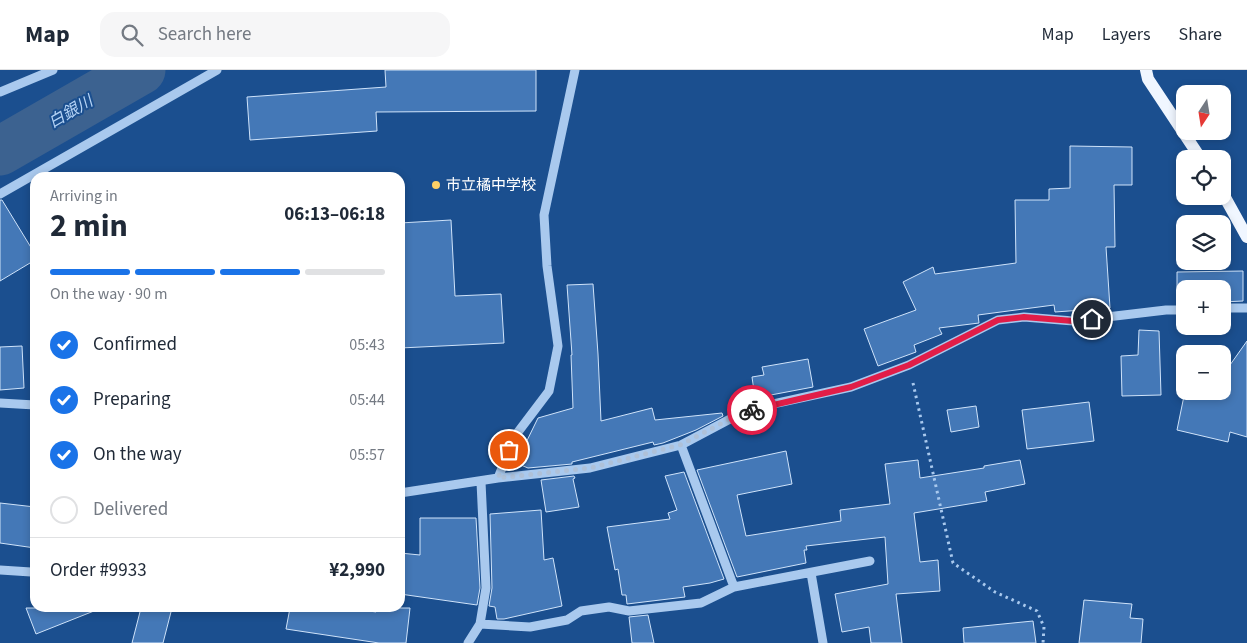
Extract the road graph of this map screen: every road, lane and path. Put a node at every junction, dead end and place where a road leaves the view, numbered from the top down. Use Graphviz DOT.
graph roads {
  1 [pos="53,70"];
  2 [pos="217,70"];
  3 [pos="574,70"];
  4 [pos="1146,70"];
  5 [pos="0,92"];
  6 [pos="1195,150"];
  7 [pos="38,172"];
  8 [pos="30,177"];
  9 [pos="0,194"];
  10 [pos="1229,205"];
  11 [pos="1247,237"];
  12 [pos="1231,308"];
  13 [pos="1247,308"];
  14 [pos="1176,310"];
  15 [pos="909,365"];
  16 [pos="0,402"];
  17 [pos="30,405"];
  18 [pos="680,445"];
  19 [pos="498,478"];
  20 [pos="481,482"];
  21 [pos="405,492"];
  22 [pos="870,561"];
  23 [pos="0,570"];
  24 [pos="30,572"];
  25 [pos="811,573"];
  26 [pos="734,587"];
  27 [pos="480,624"];
  28 [pos="468,643"];
  29 [pos="823,643"];
  30 [pos="1043,643"];
  1 -- 5 [label="street"];
  2 -- 7 [label="street"];
  3 -- 19 [label="street"];
  4 -- 6 [label="main road"];
  8 -- 9 [label="street"];
  10 -- 11 [label="main road"];
  12 -- 13 [label="street"];
  14 -- 15 [label="street"];
  15 -- 18 [label="street"];
  15 -- 30 [label="path"];
  16 -- 17 [label="street"];
  18 -- 19 [label="street"];
  18 -- 26 [label="street"];
  19 -- 20 [label="street"];
  20 -- 21 [label="street"];
  20 -- 27 [label="street"];
  22 -- 25 [label="street"];
  23 -- 24 [label="street"];
  25 -- 26 [label="street"];
  25 -- 29 [label="street"];
  26 -- 27 [label="street"];
  27 -- 28 [label="street"];
}
